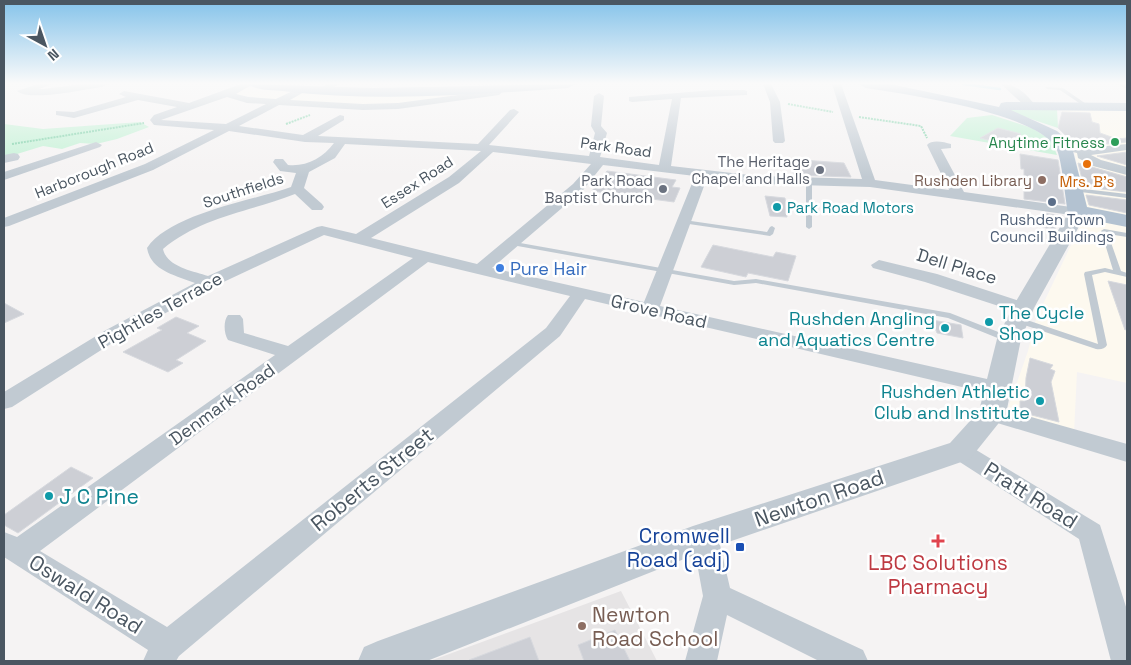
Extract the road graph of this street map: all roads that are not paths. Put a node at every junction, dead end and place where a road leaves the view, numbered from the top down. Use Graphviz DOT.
graph roads {
  1 [pos="166,115"];
  2 [pos="250,115"];
  3 [pos="512,115"];
  4 [pos="597,115"];
  5 [pos="673,115"];
  6 [pos="776,115"];
  7 [pos="848,115"];
  8 [pos="1018,115"];
  9 [pos="340,118"];
  10 [pos="226,127"];
  11 [pos="305,139"];
  12 [pos="342,140"];
  13 [pos="779,141"];
  14 [pos="96,145"];
  15 [pos="946,146"];
  16 [pos="486,147"];
  17 [pos="1127,147"];
  18 [pos="1075,154"];
  19 [pos="597,160"];
  20 [pos="279,162"];
  21 [pos="303,170"];
  22 [pos="664,170"];
  23 [pos="1127,171"];
  24 [pos="702,175"];
  25 [pos="4,176"];
  26 [pos="809,182"];
  27 [pos="870,183"];
  28 [pos="297,190"];
  29 [pos="959,196"];
  30 [pos="1127,196"];
  31 [pos="1077,201"];
  32 [pos="317,207"];
  33 [pos="1127,221"];
  34 [pos="684,222"];
  35 [pos="4,223"];
  36 [pos="809,226"];
  37 [pos="772,228"];
  38 [pos="322,230"];
  39 [pos="1127,235"];
  40 [pos="358,239"];
  41 [pos="512,243"];
  42 [pos="426,256"];
  43 [pos="879,265"];
  44 [pos="480,270"];
  45 [pos="664,271"];
  46 [pos="1123,274"];
  47 [pos="209,282"];
  48 [pos="581,293"];
  49 [pos="650,309"];
  50 [pos="234,319"];
  51 [pos="1016,322"];
  52 [pos="291,354"];
  53 [pos="994,401"];
  54 [pos="4,402"];
  55 [pos="960,450"];
  56 [pos="1127,452"];
  57 [pos="705,536"];
  58 [pos="11,547"];
  59 [pos="717,596"];
  60 [pos="164,653"];
  61 [pos="378,661"];
  62 [pos="701,661"];
  63 [pos="852,661"];
  64 [pos="1127,661"];
  1 -- 10 [label="street, Park Road"];
  2 -- 10 [label="street, Harborough Road"];
  3 -- 16 [label="street, Essex Road"];
  4 -- 19 [label="street"];
  5 -- 22 [label="street"];
  6 -- 13 [label="street"];
  7 -- 27 [label="street"];
  8 -- 18 [label="main road"];
  9 -- 11 [label="street"];
  10 -- 11 [label="street, Park Road"];
  10 -- 35 [label="street, Harborough Road"];
  11 -- 12 [label="street, Park Road"];
  12 -- 16 [label="street, Park Road"];
  12 -- 21 [label="street, Southfields"];
  14 -- 25 [label="street"];
  15 -- 29 [label="street"];
  16 -- 19 [label="street, Park Road"];
  16 -- 40 [label="street, Essex Road"];
  17 -- 18 [label="street"];
  18 -- 23 [label="street"];
  18 -- 31 [label="main road"];
  19 -- 22 [label="street, Park Road"];
  19 -- 41 [label="street"];
  20 -- 21 [label="street, Southfields"];
  21 -- 28 [label="street, Southfields"];
  22 -- 24 [label="street, Park Road"];
  24 -- 26 [label="street, Park Road"];
  24 -- 34 [label="street"];
  26 -- 27 [label="street, Park Road"];
  26 -- 36 [label="lane"];
  27 -- 29 [label="street, Park Road"];
  28 -- 32 [label="street, Southfields"];
  28 -- 47 [label="street, Southfields"];
  29 -- 31 [label="street, Park Road"];
  30 -- 31 [label="lane"];
  31 -- 33 [label="main road"];
  31 -- 51 [label="street, Newton Road"];
  34 -- 37 [label="lane"];
  34 -- 45 [label="street"];
  38 -- 40 [label="street, Grove Road"];
  38 -- 47 [label="street, Pightles Terrace"];
  39 -- 46 [label="lane"];
  40 -- 42 [label="street, Grove Road"];
  41 -- 44 [label="street"];
  41 -- 45 [label="lane"];
  42 -- 44 [label="street, Grove Road"];
  42 -- 52 [label="street, Denmark Road"];
  43 -- 51 [label="street, Dell Place"];
  44 -- 48 [label="street, Grove Road"];
  45 -- 49 [label="street"];
  45 -- 51 [label="lane"];
  46 -- 51 [label="lane"];
  47 -- 54 [label="street, Pightles Terrace"];
  48 -- 49 [label="street, Grove Road"];
  48 -- 60 [label="street, Roberts Street"];
  49 -- 53 [label="street, Grove Road"];
  50 -- 52 [label="street"];
  51 -- 53 [label="street, Newton Road"];
  52 -- 58 [label="street, Denmark Road"];
  53 -- 55 [label="street, Newton Road"];
  53 -- 56 [label="street, Grove Road"];
  55 -- 57 [label="street, Newton Road"];
  55 -- 64 [label="street, Pratt Road"];
  57 -- 59 [label="street"];
  57 -- 61 [label="street, Newton Road"];
  58 -- 60 [label="street, Oswald Road"];
  59 -- 62 [label="street"];
  59 -- 63 [label="street"];
}
